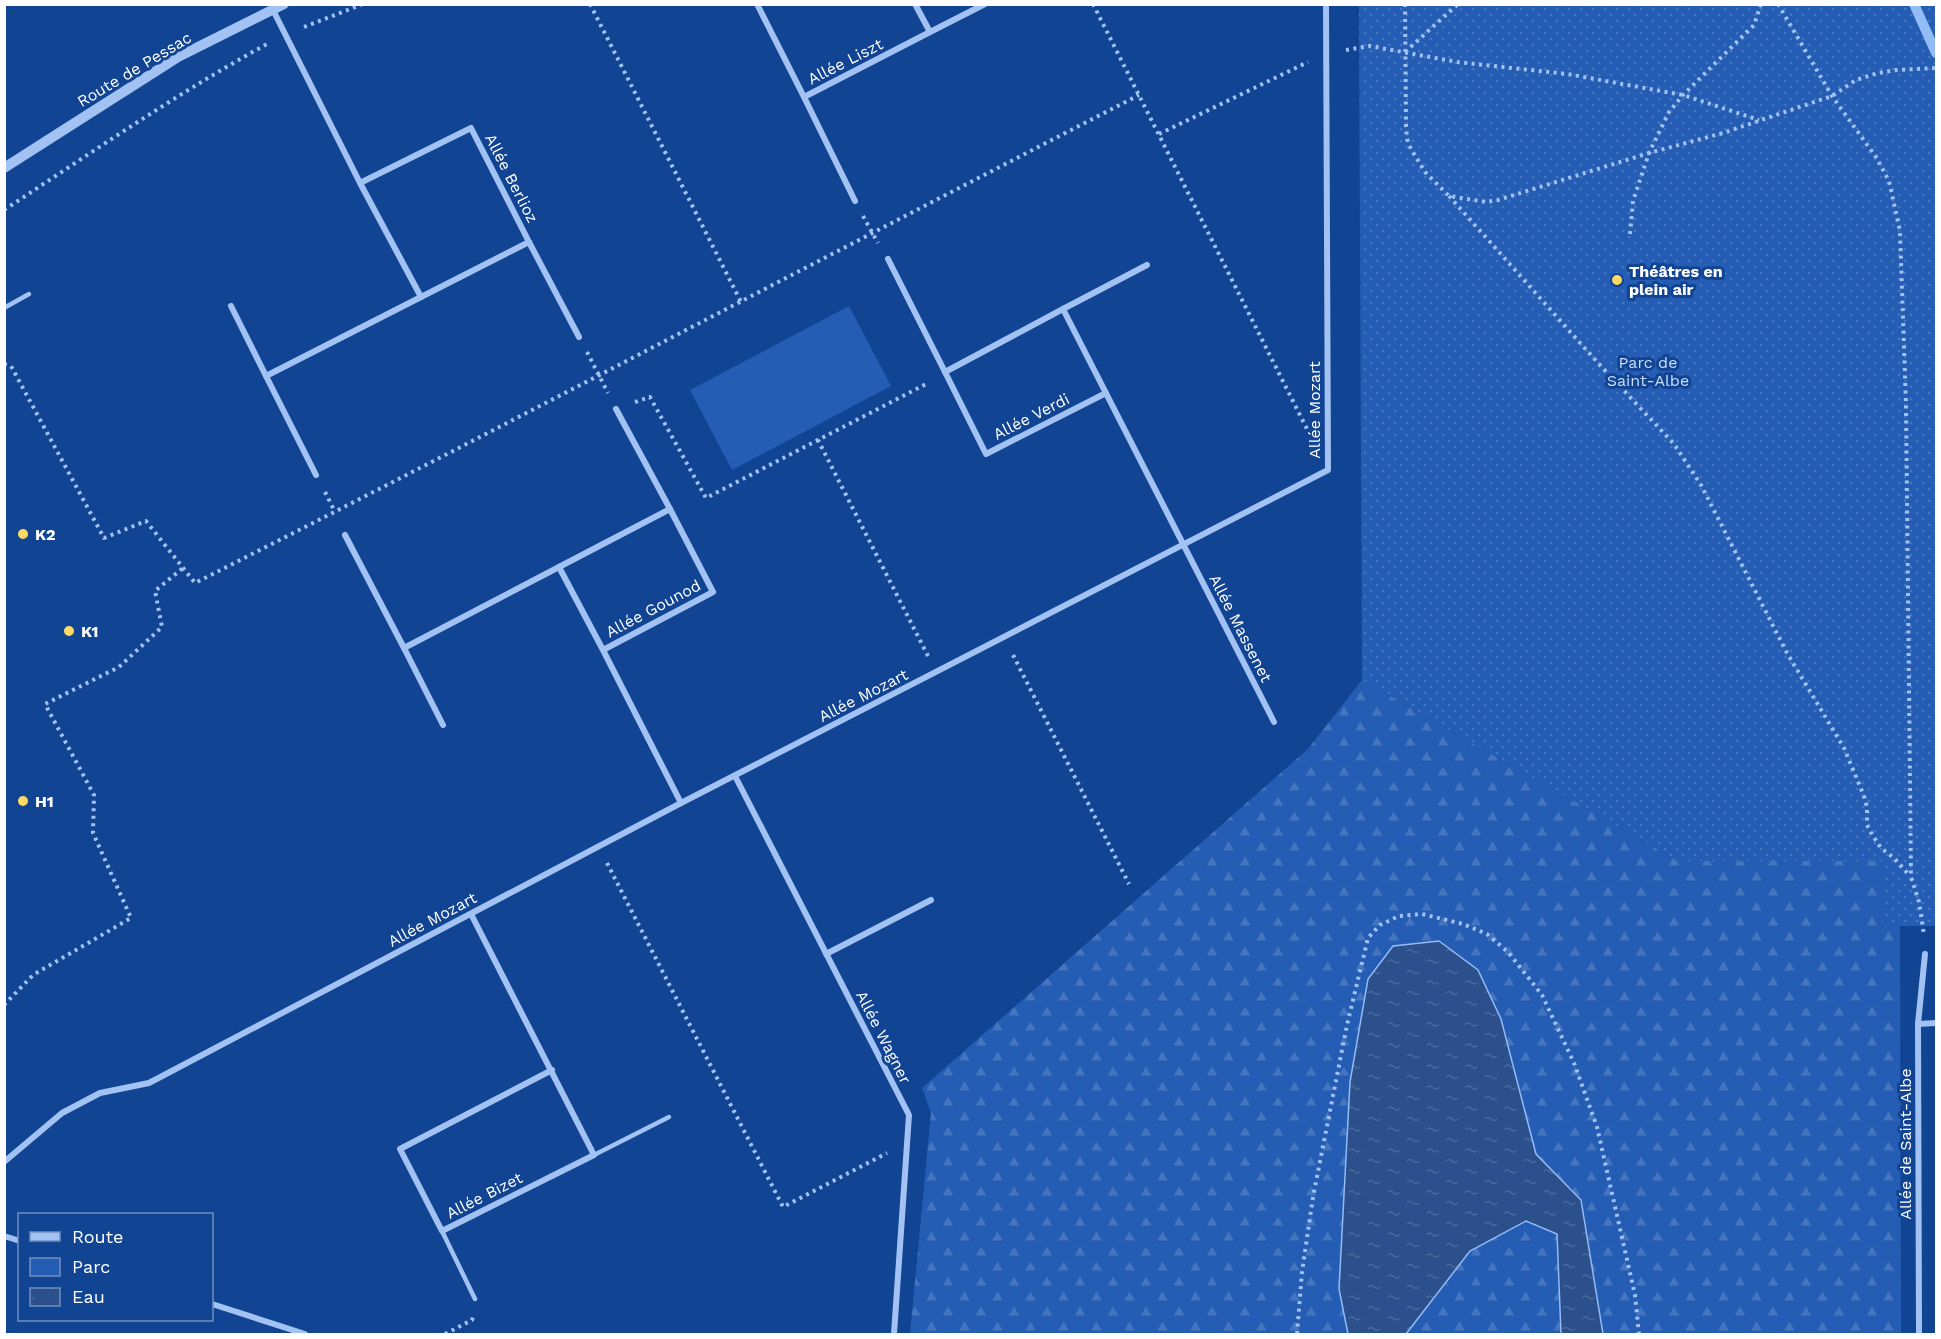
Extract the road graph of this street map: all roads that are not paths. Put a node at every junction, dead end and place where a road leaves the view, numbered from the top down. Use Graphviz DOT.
graph roads {
  1 [pos="285,4"];
  2 [pos="757,4"];
  3 [pos="915,4"];
  4 [pos="985,4"];
  5 [pos="1326,4"];
  6 [pos="273,10"];
  7 [pos="930,32"];
  8 [pos="804,97"];
  9 [pos="4,168"];
  10 [pos="360,183"];
  11 [pos="855,201"];
  12 [pos="529,242"];
  13 [pos="888,259"];
  14 [pos="1147,265"];
  15 [pos="29,294"];
  16 [pos="421,297"];
  17 [pos="231,306"];
  18 [pos="4,308"];
  19 [pos="1063,309"];
  20 [pos="579,337"];
  21 [pos="945,372"];
  22 [pos="266,375"];
  23 [pos="1106,393"];
  24 [pos="616,409"];
  25 [pos="316,475"];
  26 [pos="670,509"];
  27 [pos="345,535"];
  28 [pos="1185,546"];
  29 [pos="559,567"];
  30 [pos="404,648"];
  31 [pos="603,650"];
  32 [pos="1274,723"];
  33 [pos="443,726"];
  34 [pos="735,776"];
  35 [pos="681,804"];
  36 [pos="931,900"];
  37 [pos="471,914"];
  38 [pos="826,954"];
  39 [pos="1925,954"];
  40 [pos="1936,1023"];
  41 [pos="1918,1024"];
  42 [pos="552,1070"];
  43 [pos="669,1117"];
  44 [pos="594,1155"];
  45 [pos="4,1162"];
  46 [pos="442,1232"];
  47 [pos="475,1299"];
  48 [pos="213,1304"];
  49 [pos="305,1335"];
  50 [pos="894,1335"];
  51 [pos="1919,1335"];
  1 -- 6 [label="street, Route de Pessac"];
  2 -- 8 [label="street, Allée Liszt"];
  3 -- 7 [label="street"];
  4 -- 7 [label="street, Allée Liszt"];
  5 -- 28 [label="street, Allée Mozart"];
  6 -- 9 [label="street, Route de Pessac"];
  6 -- 10 [label="street"];
  7 -- 8 [label="street, Allée Liszt"];
  8 -- 11 [label="street"];
  10 -- 12 [label="street, Allée Berlioz"];
  10 -- 16 [label="street"];
  12 -- 16 [label="street, Allée Berlioz"];
  12 -- 20 [label="street"];
  13 -- 21 [label="street, Allée Verdi"];
  14 -- 19 [label="street"];
  15 -- 18 [label="lane"];
  16 -- 22 [label="street, Allée Berlioz"];
  17 -- 22 [label="street"];
  19 -- 21 [label="street"];
  19 -- 23 [label="street"];
  21 -- 23 [label="street, Allée Verdi"];
  22 -- 25 [label="street"];
  23 -- 28 [label="street"];
  24 -- 26 [label="street"];
  26 -- 29 [label="street"];
  26 -- 31 [label="street, Allée Gounod"];
  27 -- 30 [label="street"];
  28 -- 32 [label="street, Allée Massenet"];
  28 -- 34 [label="street, Allée Mozart"];
  29 -- 30 [label="street"];
  29 -- 31 [label="street, Allée Gounod"];
  30 -- 33 [label="street"];
  31 -- 35 [label="street, Allée Gounod"];
  34 -- 35 [label="street, Allée Mozart"];
  34 -- 38 [label="street, Allée Wagner"];
  35 -- 37 [label="street, Allée Mozart"];
  36 -- 38 [label="street"];
  37 -- 42 [label="street"];
  37 -- 45 [label="street, Allée Mozart"];
  38 -- 50 [label="street, Allée Wagner"];
  39 -- 41 [label="street, Allée de Saint-Albe"];
  40 -- 41 [label="street"];
  41 -- 51 [label="street, Allée de Saint-Albe"];
  42 -- 44 [label="street"];
  42 -- 46 [label="street, Allée Bizet"];
  43 -- 44 [label="lane"];
  44 -- 46 [label="street, Allée Bizet"];
  46 -- 47 [label="lane"];
  48 -- 49 [label="street"];
}
